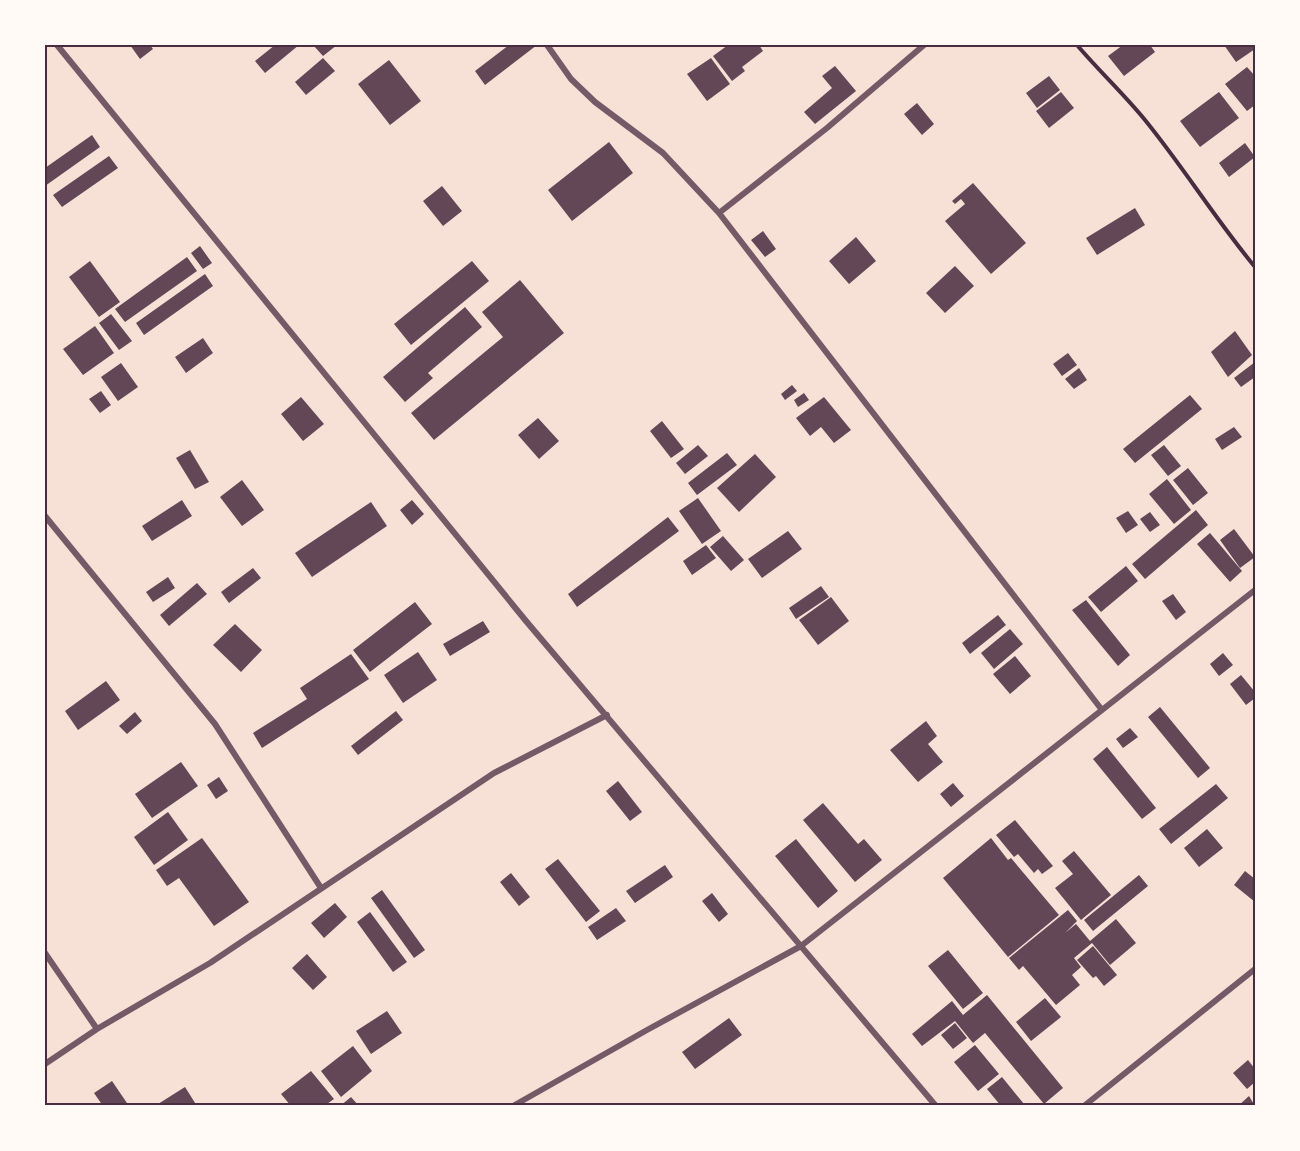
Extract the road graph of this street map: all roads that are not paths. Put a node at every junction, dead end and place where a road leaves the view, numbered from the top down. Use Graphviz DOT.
graph roads {
  1 [pos="57,45"];
  2 [pos="548,45"];
  3 [pos="924,45"];
  4 [pos="719,213"];
  5 [pos="45,516"];
  6 [pos="1255,590"];
  7 [pos="1102,710"];
  8 [pos="607,714"];
  9 [pos="321,888"];
  10 [pos="801,946"];
  11 [pos="45,953"];
  12 [pos="1255,969"];
  13 [pos="97,1029"];
  14 [pos="45,1064"];
  15 [pos="513,1106"];
  16 [pos="936,1106"];
  17 [pos="1084,1106"];
  1 -- 8 [label="street"];
  2 -- 4 [label="street"];
  3 -- 4 [label="street"];
  4 -- 7 [label="street"];
  5 -- 9 [label="street"];
  6 -- 7 [label="street"];
  7 -- 10 [label="street"];
  8 -- 9 [label="street"];
  8 -- 10 [label="street"];
  9 -- 13 [label="street"];
  10 -- 15 [label="street"];
  10 -- 16 [label="street"];
  11 -- 13 [label="street"];
  12 -- 17 [label="street"];
  13 -- 14 [label="street"];
}
